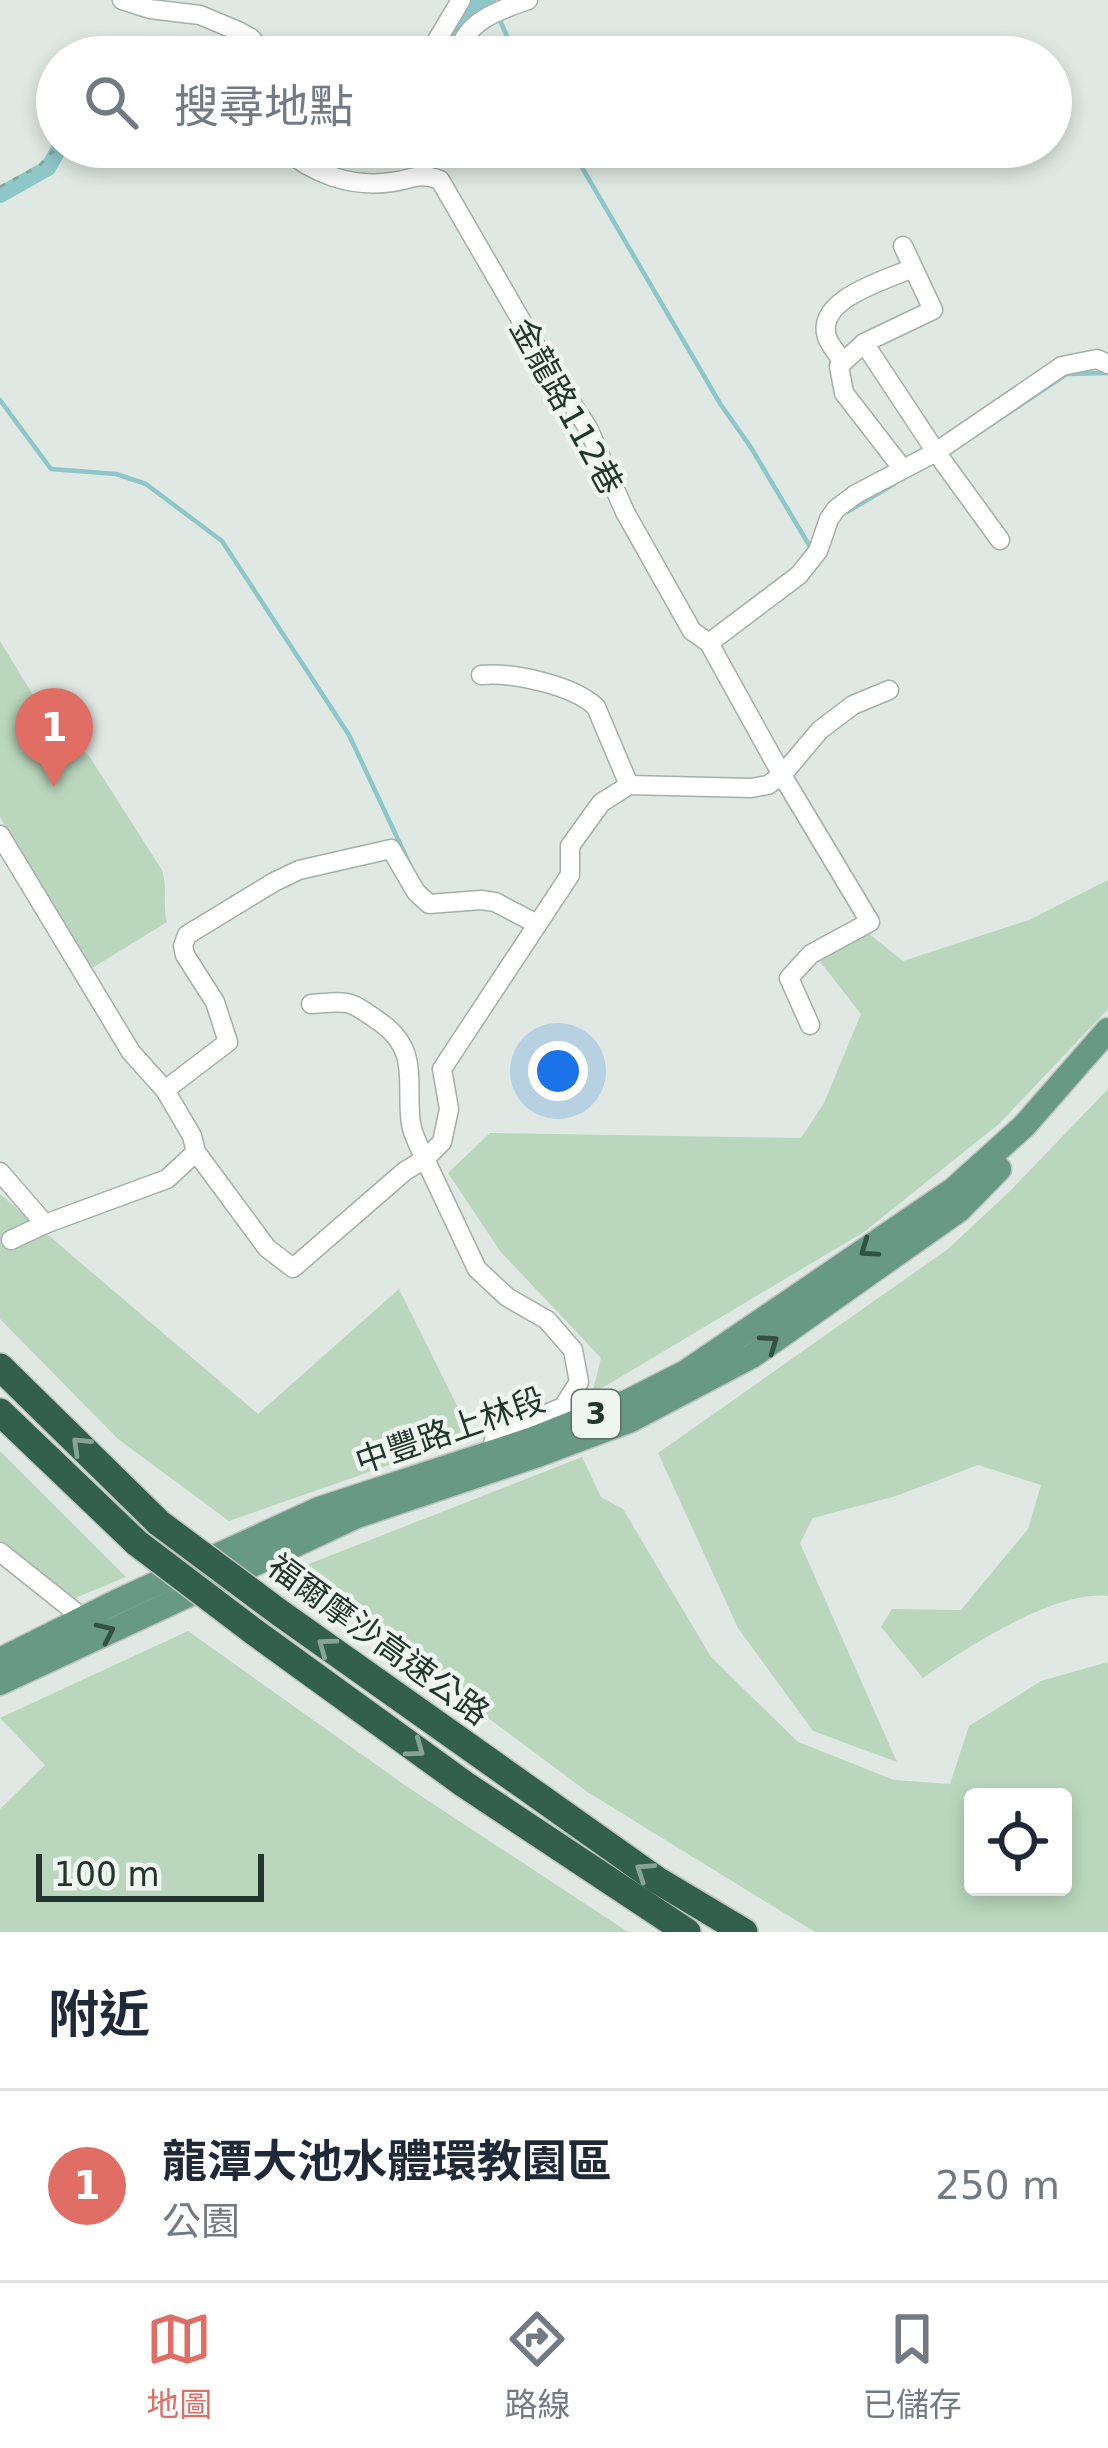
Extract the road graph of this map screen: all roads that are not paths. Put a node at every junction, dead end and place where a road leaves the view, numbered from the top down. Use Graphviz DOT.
graph roads {
  1 [pos="122,0"];
  2 [pos="461,0"];
  3 [pos="528,0"];
  4 [pos="179,6"];
  5 [pos="494,8"];
  6 [pos="230,36"];
  7 [pos="440,36"];
  8 [pos="465,36"];
  9 [pos="313,168"];
  10 [pos="423,168"];
  11 [pos="422,174"];
  12 [pos="903,246"];
  13 [pos="913,268"];
  14 [pos="864,343"];
  15 [pos="843,362"];
  16 [pos="1108,364"];
  17 [pos="936,452"];
  18 [pos="902,468"];
  19 [pos="1000,540"];
  20 [pos="710,643"];
  21 [pos="481,675"];
  22 [pos="890,690"];
  23 [pos="782,775"];
  24 [pos="629,785"];
  25 [pos="0,836"];
  26 [pos="537,923"];
  27 [pos="311,1004"];
  28 [pos="810,1025"];
  29 [pos="1108,1030"];
  30 [pos="1108,1056"];
  31 [pos="165,1090"];
  32 [pos="196,1152"];
  33 [pos="425,1159"];
  34 [pos="0,1172"];
  35 [pos="45,1224"];
  36 [pos="10,1240"];
  37 [pos="0,1367"];
  38 [pos="0,1412"];
  39 [pos="496,1460"];
  40 [pos="0,1552"];
  41 [pos="84,1618"];
  42 [pos="0,1660"];
  43 [pos="0,1683"];
  44 [pos="687,1932"];
  45 [pos="744,1932"];
  1 -- 4 [label="street"];
  2 -- 7 [label="street"];
  3 -- 5 [label="street"];
  4 -- 6 [label="street"];
  5 -- 8 [label="street"];
  9 -- 11 [label="street"];
  10 -- 11 [label="street"];
  11 -- 20 [label="street, 金龍路112巷"];
  12 -- 13 [label="street"];
  13 -- 14 [label="street"];
  13 -- 15 [label="street"];
  14 -- 15 [label="street"];
  14 -- 17 [label="street"];
  15 -- 18 [label="street"];
  16 -- 17 [label="street"];
  17 -- 18 [label="street"];
  17 -- 19 [label="street"];
  18 -- 20 [label="street"];
  20 -- 23 [label="street, 金龍路112巷"];
  21 -- 24 [label="street"];
  22 -- 23 [label="street"];
  23 -- 24 [label="street"];
  23 -- 28 [label="street, 金龍路112巷"];
  24 -- 26 [label="street"];
  25 -- 31 [label="street"];
  26 -- 31 [label="street"];
  26 -- 33 [label="street"];
  27 -- 33 [label="street"];
  29 -- 39 [label="main road, 中豐路上林段 / 3, one-way"];
  39 -- 30 [label="main road, 中豐路上林段 / 3, one-way"];
  31 -- 32 [label="street"];
  32 -- 33 [label="street"];
  32 -- 35 [label="street"];
  33 -- 39 [label="street"];
  34 -- 35 [label="street"];
  35 -- 36 [label="street"];
  45 -- 37 [label="highway, 福爾摩沙高速公路, one-way, bridge"];
  38 -- 44 [label="highway, 福爾摩沙高速公路, one-way, bridge"];
  39 -- 41 [label="main road, 中豐路上林段 / 3"];
  43 -- 39 [label="main road, 中豐路上林段 / 3, one-way"];
  40 -- 41 [label="street"];
  41 -- 42 [label="main road, 中豐路上林段 / 3"];
}
